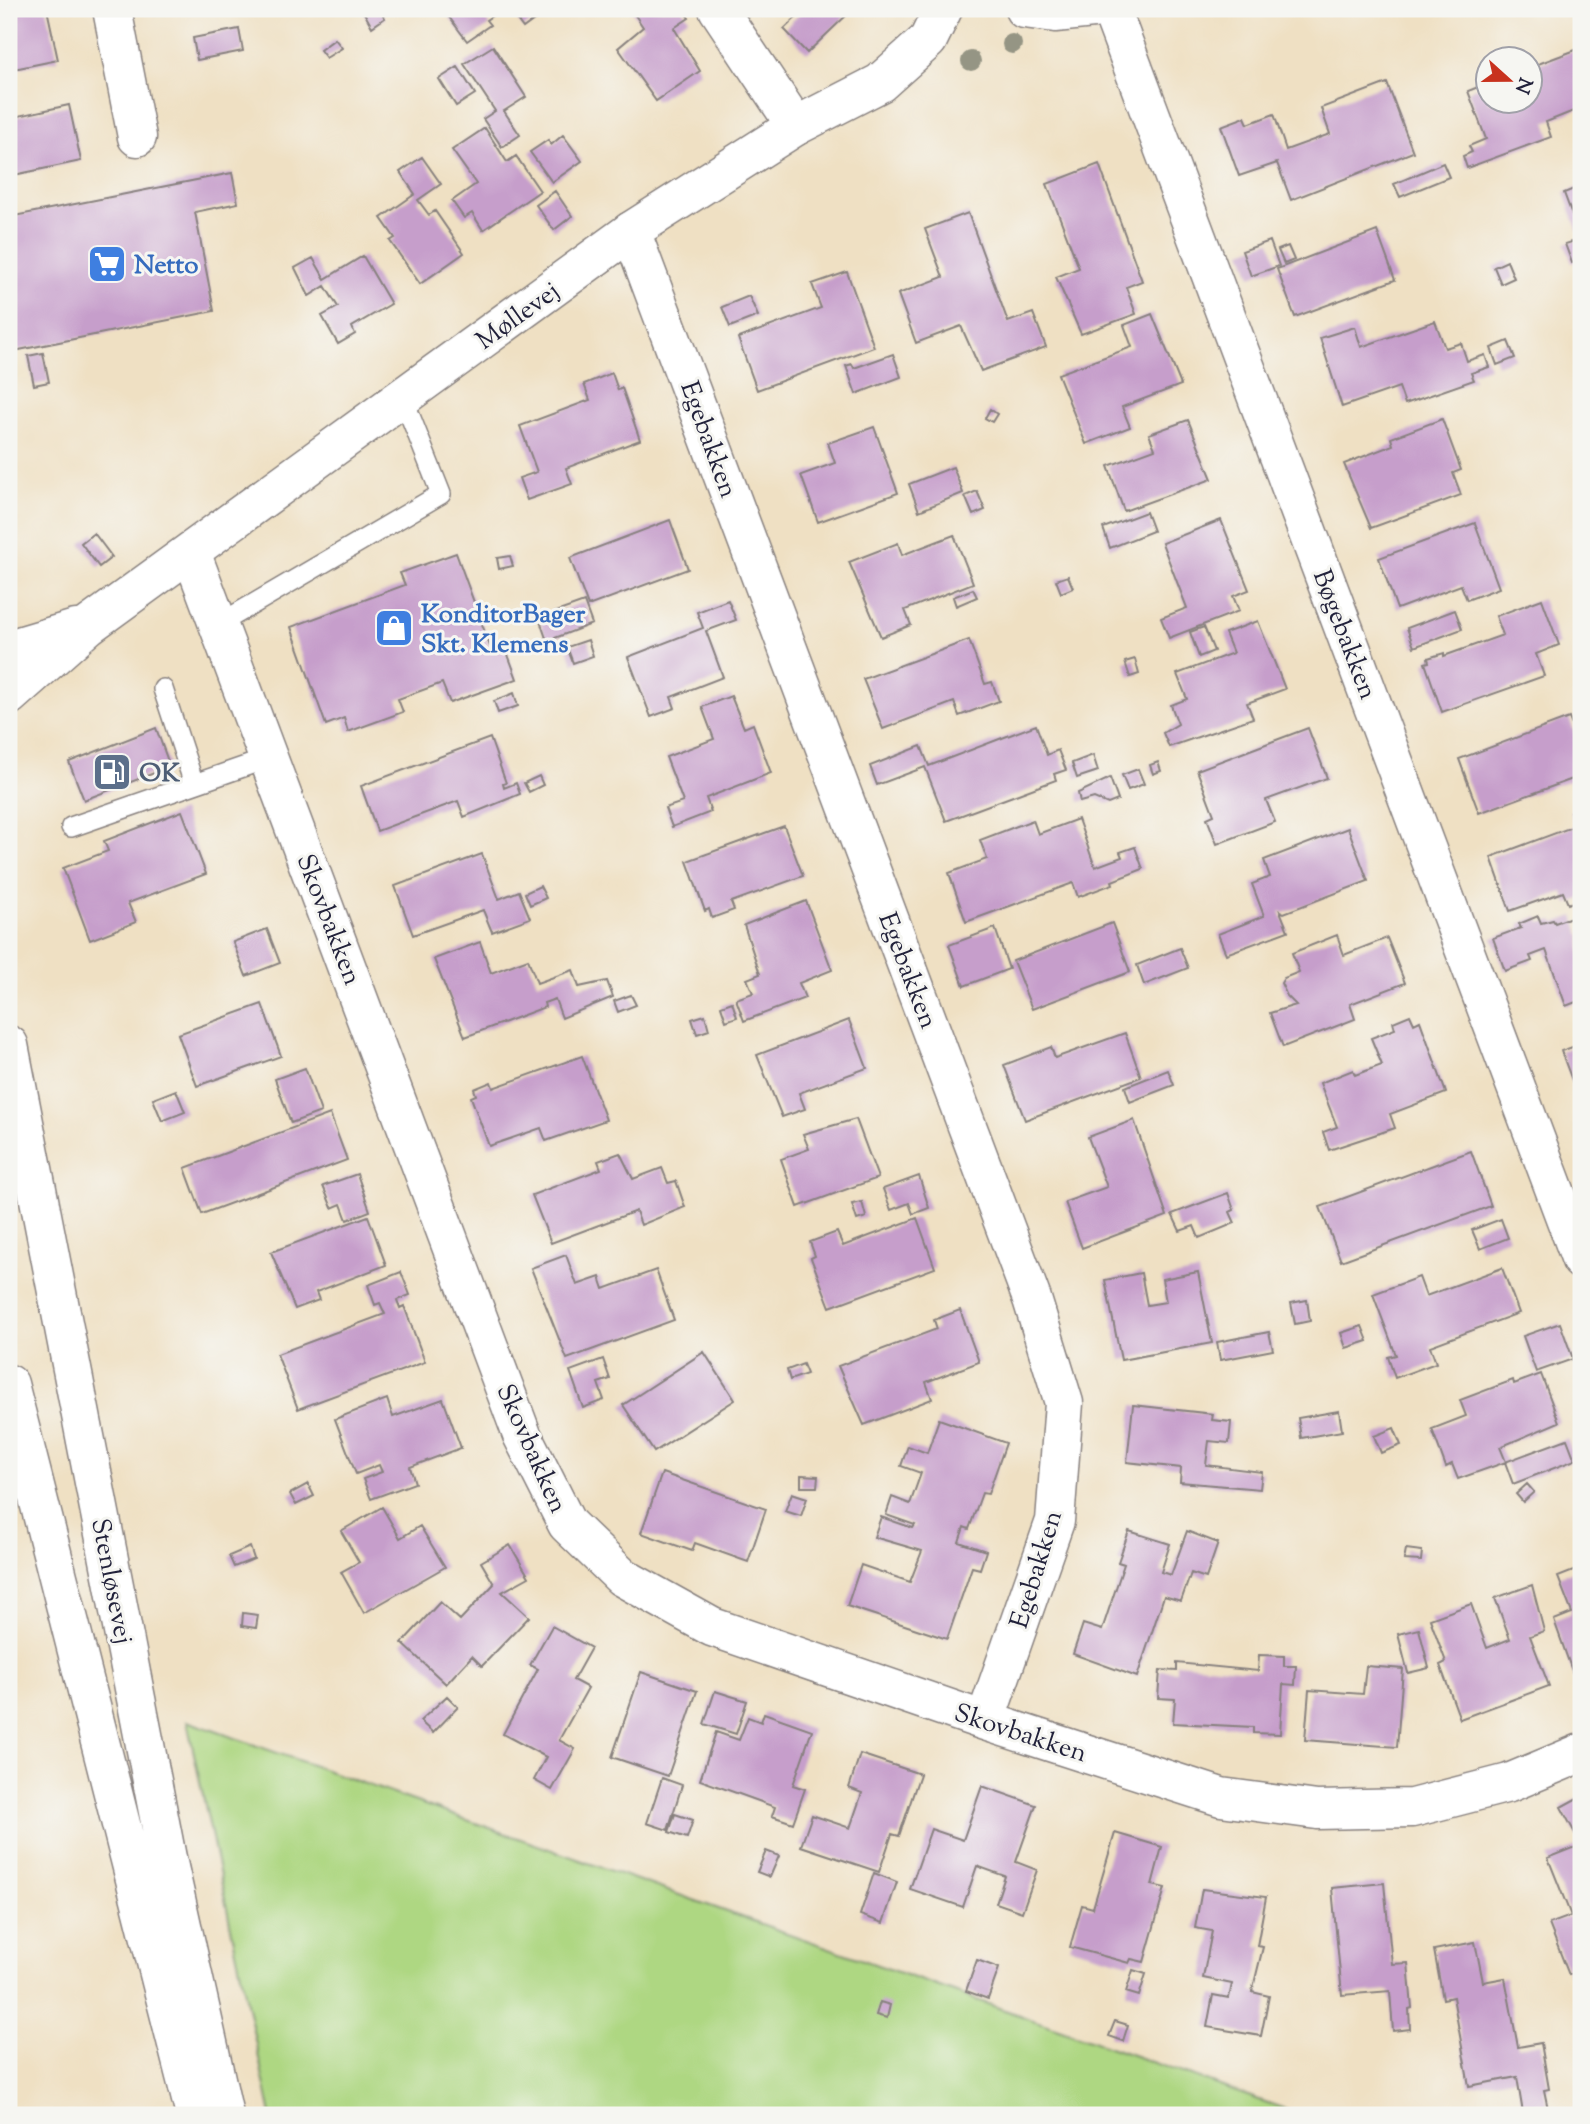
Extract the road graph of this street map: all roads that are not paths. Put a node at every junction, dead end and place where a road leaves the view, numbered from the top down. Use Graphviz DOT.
graph roads {
  1 [pos="112,9"];
  2 [pos="718,9"];
  3 [pos="943,9"];
  4 [pos="1024,9"];
  5 [pos="1093,9"];
  6 [pos="1111,9"];
  7 [pos="796,126"];
  8 [pos="137,137"];
  9 [pos="631,231"];
  10 [pos="403,398"];
  11 [pos="191,552"];
  12 [pos="219,625"];
  13 [pos="88,626"];
  14 [pos="9,649"];
  15 [pos="163,688"];
  16 [pos="9,696"];
  17 [pos="269,758"];
  18 [pos="194,784"];
  19 [pos="71,827"];
  20 [pos="9,1045"];
  21 [pos="1581,1260"];
  22 [pos="9,1384"];
  23 [pos="985,1721"];
  24 [pos="1581,1752"];
  25 [pos="195,2115"];
  26 [pos="224,2115"];
  1 -- 8 [label="street"];
  2 -- 7 [label="street"];
  3 -- 7 [label="street, Møllevej"];
  4 -- 5 [label="street"];
  6 -- 21 [label="street, Bøgebakken"];
  7 -- 9 [label="street, Møllevej"];
  9 -- 10 [label="street, Møllevej"];
  9 -- 23 [label="street, Egebakken"];
  10 -- 11 [label="street, Møllevej"];
  10 -- 12 [label="lane"];
  11 -- 12 [label="street, Skovbakken"];
  11 -- 13 [label="street, Møllevej"];
  12 -- 17 [label="street, Skovbakken"];
  13 -- 14 [label="street, Møllevej"];
  13 -- 16 [label="street, Møllevej"];
  15 -- 18 [label="lane"];
  17 -- 18 [label="lane"];
  17 -- 23 [label="street, Skovbakken"];
  18 -- 19 [label="lane"];
  20 -- 26 [label="street, Stenløsevej"];
  22 -- 25 [label="street, Stenløsevej"];
  23 -- 24 [label="street, Skovbakken"];
}
